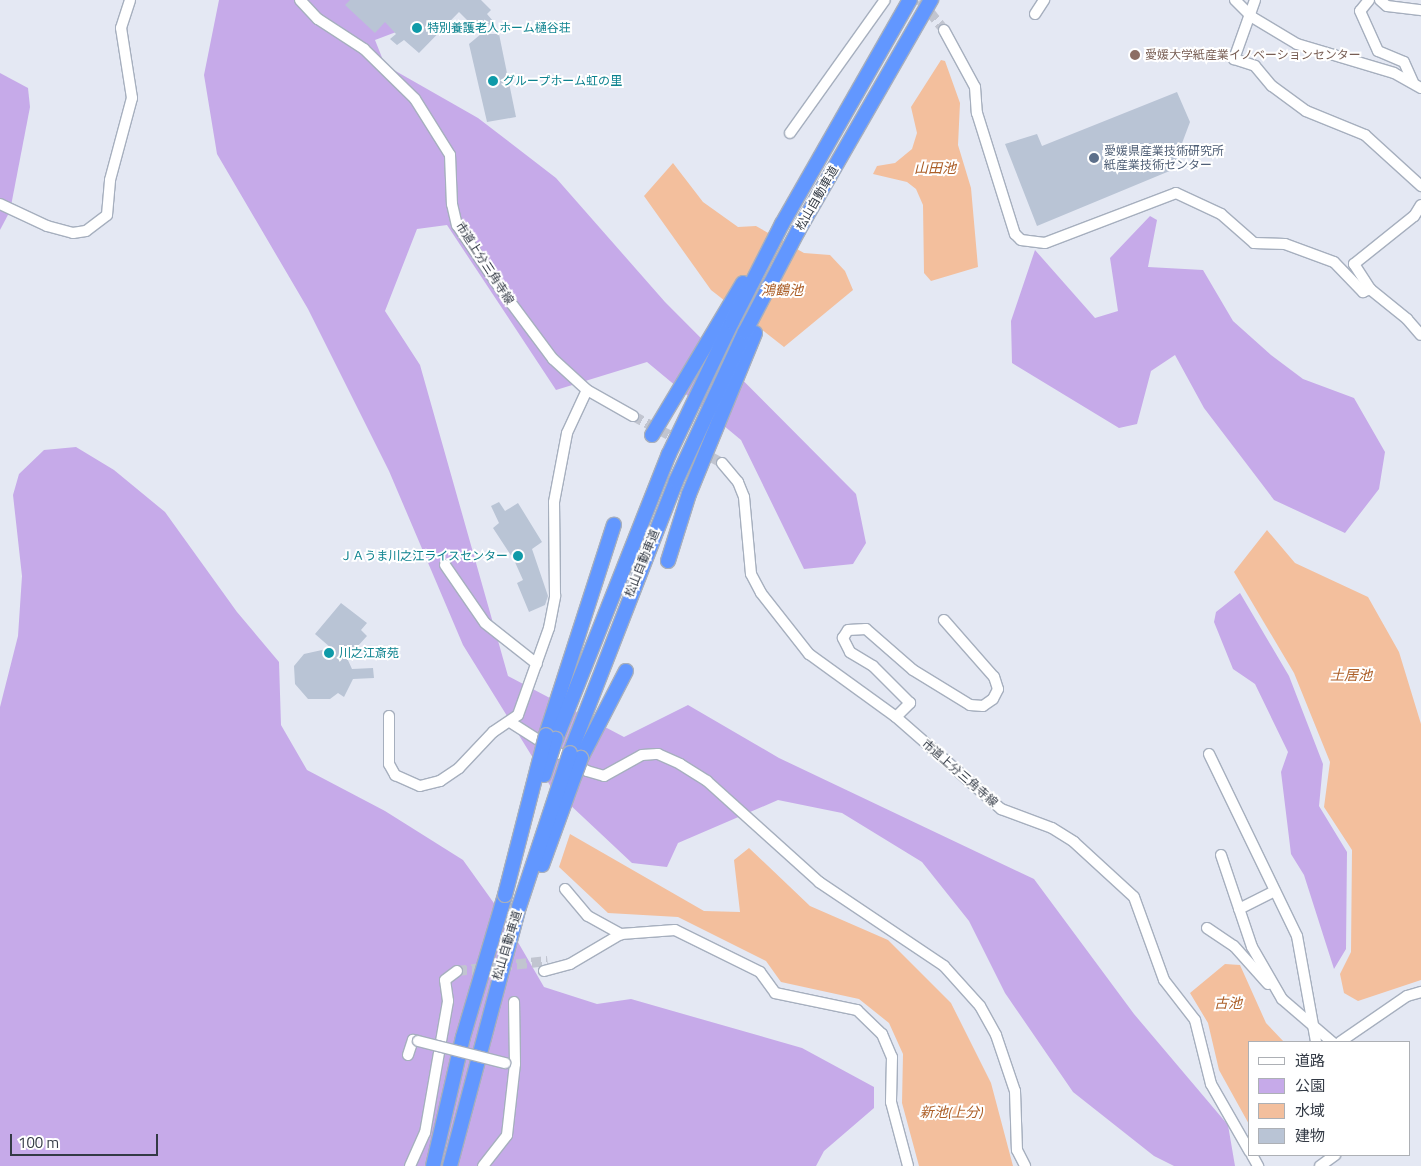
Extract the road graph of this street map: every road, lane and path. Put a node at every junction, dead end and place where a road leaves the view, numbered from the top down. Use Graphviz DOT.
graph roads {
  1 [pos="130,0"];
  2 [pos="300,0"];
  3 [pos="885,0"];
  4 [pos="910,0"];
  5 [pos="931,0"];
  6 [pos="1044,0"];
  7 [pos="1235,0"];
  8 [pos="1255,0"];
  9 [pos="1369,0"];
  10 [pos="1380,0"];
  11 [pos="1421,10"];
  12 [pos="1035,14"];
  13 [pos="1252,17"];
  14 [pos="944,30"];
  15 [pos="1417,85"];
  16 [pos="790,133"];
  17 [pos="1421,186"];
  18 [pos="0,204"];
  19 [pos="1421,205"];
  20 [pos="1370,289"];
  21 [pos="728,318"];
  22 [pos="749,335"];
  23 [pos="1421,335"];
  24 [pos="587,390"];
  25 [pos="633,416"];
  26 [pos="652,435"];
  27 [pos="722,463"];
  28 [pos="614,525"];
  29 [pos="668,561"];
  30 [pos="445,565"];
  31 [pos="944,620"];
  32 [pos="537,664"];
  33 [pos="626,671"];
  34 [pos="389,716"];
  35 [pos="896,717"];
  36 [pos="510,722"];
  37 [pos="551,737"];
  38 [pos="1210,754"];
  39 [pos="575,756"];
  40 [pos="1221,855"];
  41 [pos="565,889"];
  42 [pos="1276,891"];
  43 [pos="1239,909"];
  44 [pos="1207,928"];
  45 [pos="621,934"];
  46 [pos="546,966"];
  47 [pos="457,971"];
  48 [pos="1421,992"];
  49 [pos="1282,999"];
  50 [pos="514,1002"];
  51 [pos="1313,1026"];
  52 [pos="1316,1041"];
  53 [pos="1331,1041"];
  54 [pos="1341,1041"];
  55 [pos="408,1055"];
  56 [pos="510,1064"];
  57 [pos="1248,1148"];
  58 [pos="1334,1156"];
  59 [pos="410,1166"];
  60 [pos="433,1166"];
  61 [pos="450,1166"];
  62 [pos="482,1166"];
  63 [pos="908,1166"];
  64 [pos="1025,1166"];
  65 [pos="1320,1166"];
  1 -- 18 [label="street"];
  2 -- 24 [label="street, 市道上分三角寺線"];
  3 -- 16 [label="street"];
  4 -- 21 [label="highway, 松山自動車道"];
  5 -- 22 [label="highway, 松山自動車道"];
  6 -- 12 [label="street"];
  7 -- 13 [label="street"];
  8 -- 13 [label="street"];
  9 -- 15 [label="street"];
  10 -- 11 [label="street"];
  13 -- 15 [label="street"];
  13 -- 17 [label="street"];
  14 -- 20 [label="street"];
  19 -- 20 [label="street"];
  20 -- 23 [label="street"];
  21 -- 26 [label="highway"];
  21 -- 37 [label="highway, 松山自動車道"];
  22 -- 29 [label="highway"];
  22 -- 39 [label="highway, 松山自動車道"];
  24 -- 25 [label="street, 市道上分三角寺線"];
  24 -- 32 [label="street"];
  27 -- 35 [label="street, 市道上分三角寺線"];
  28 -- 37 [label="highway"];
  30 -- 32 [label="street"];
  31 -- 35 [label="street"];
  32 -- 36 [label="street"];
  33 -- 39 [label="highway"];
  34 -- 36 [label="street"];
  35 -- 57 [label="street, 市道上分三角寺線"];
  36 -- 64 [label="street"];
  37 -- 60 [label="highway, 松山自動車道, bridge"];
  38 -- 42 [label="street"];
  39 -- 61 [label="highway, 松山自動車道, bridge"];
  40 -- 43 [label="street"];
  41 -- 45 [label="street"];
  42 -- 43 [label="street"];
  42 -- 51 [label="street"];
  43 -- 49 [label="street"];
  44 -- 49 [label="street"];
  45 -- 46 [label="street"];
  45 -- 63 [label="street"];
  47 -- 59 [label="street"];
  48 -- 54 [label="street"];
  49 -- 51 [label="street"];
  50 -- 56 [label="street"];
  51 -- 52 [label="street"];
  51 -- 53 [label="street"];
  55 -- 56 [label="street, bridge"];
  56 -- 62 [label="street"];
  58 -- 65 [label="street"];
}
